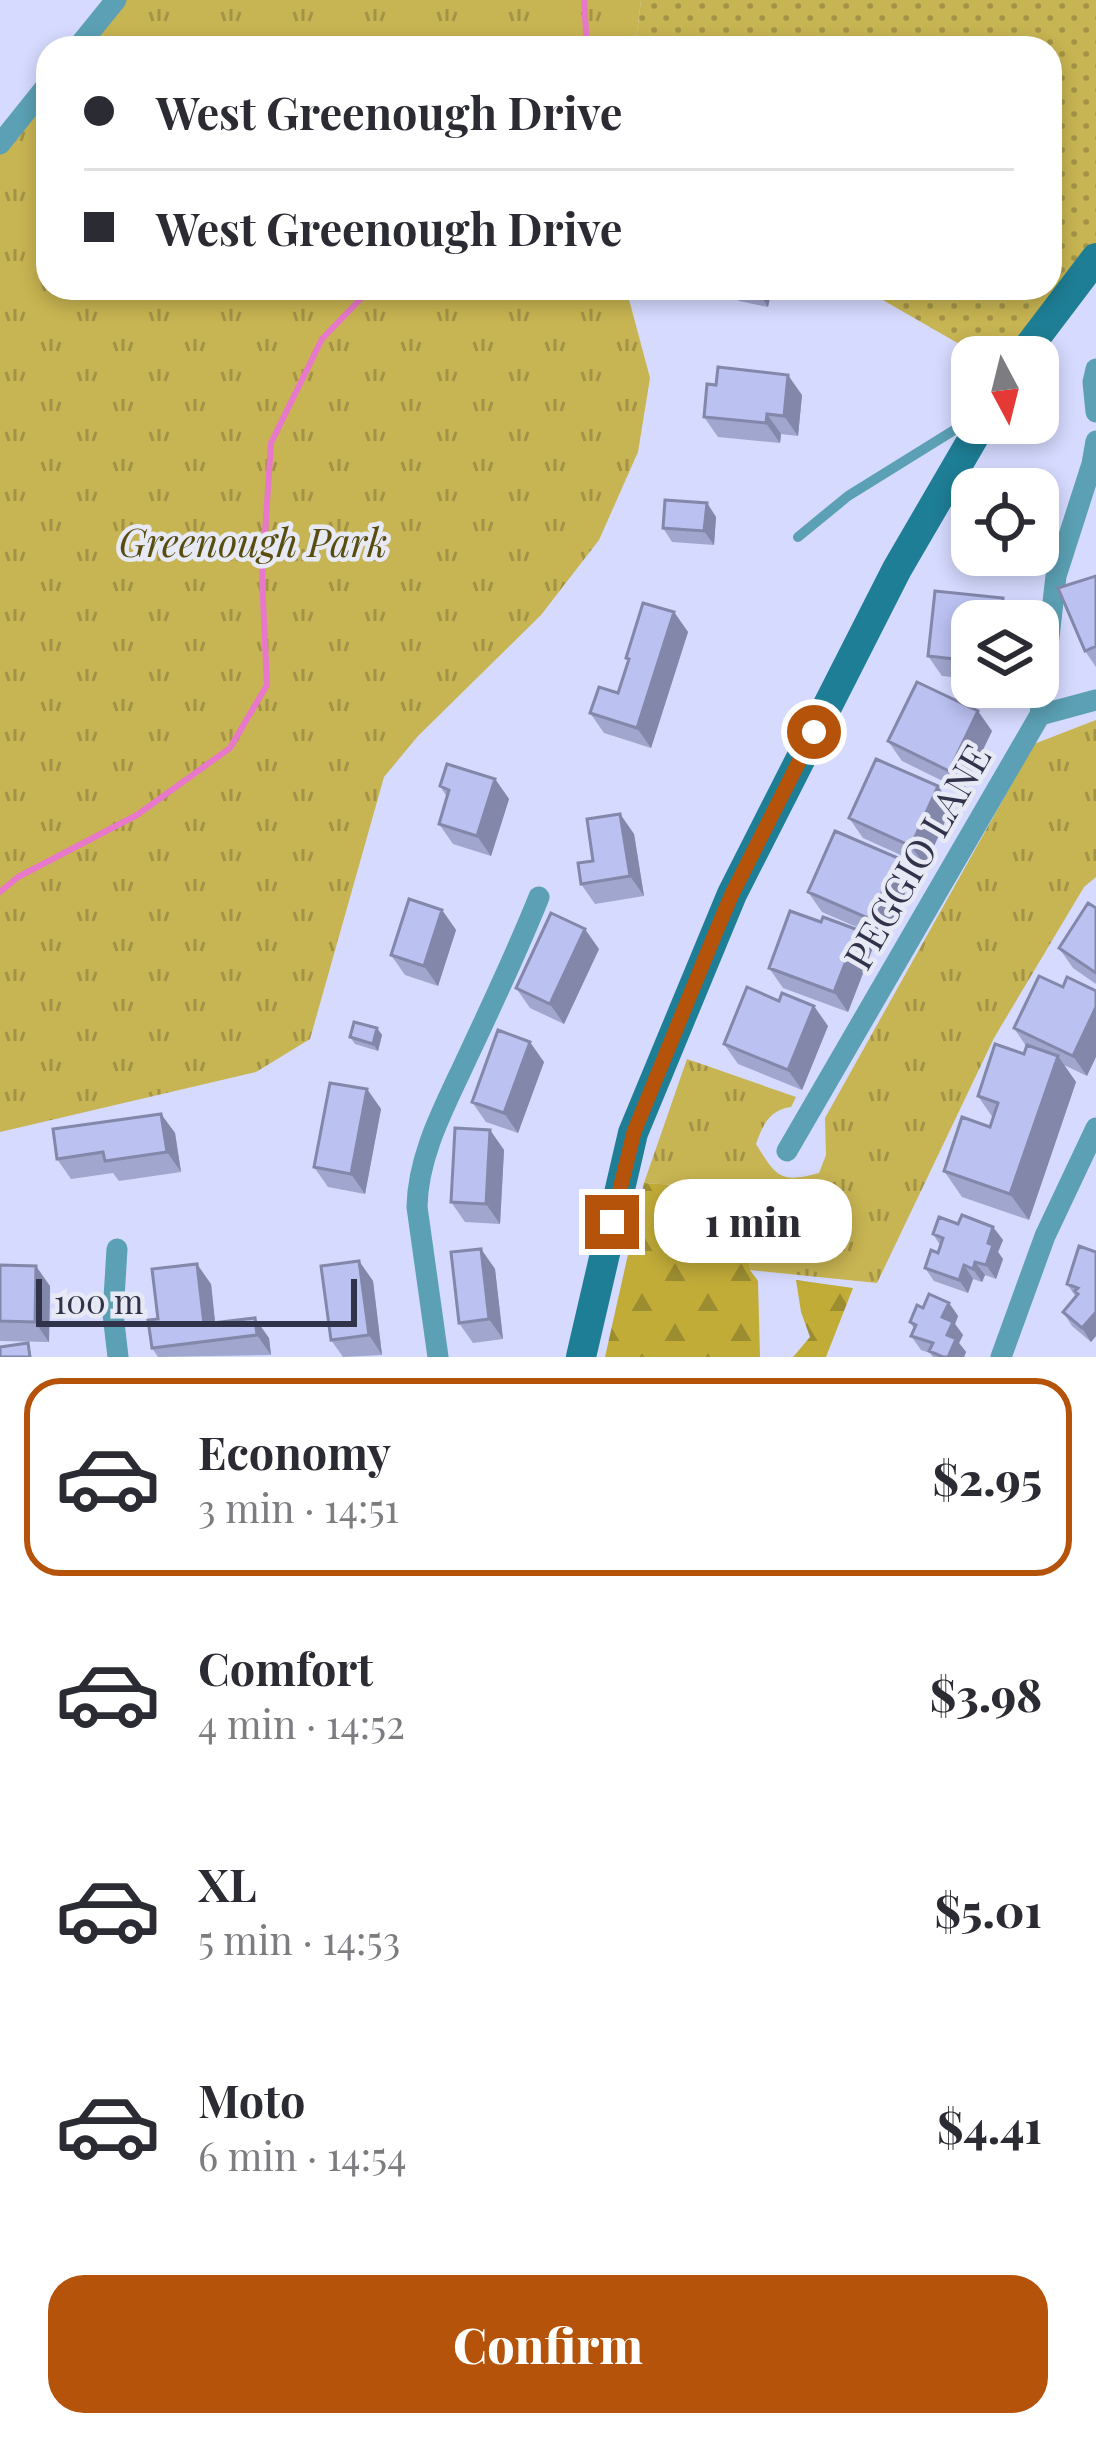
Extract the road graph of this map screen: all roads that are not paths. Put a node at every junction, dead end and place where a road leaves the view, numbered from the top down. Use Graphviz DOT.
graph roads {
  1 [pos="116,0"];
  2 [pos="87,36"];
  3 [pos="36,99"];
  4 [pos="0,144"];
  5 [pos="1091,275"];
  6 [pos="1039,336"];
  7 [pos="1096,369"];
  8 [pos="1096,412"];
  9 [pos="951,432"];
  10 [pos="1096,441"];
  11 [pos="970,444"];
  12 [pos="1086,513"];
  13 [pos="798,537"];
  14 [pos="1096,700"];
  15 [pos="1040,715"];
  16 [pos="539,897"];
  17 [pos="1096,1128"];
  18 [pos="787,1151"];
  19 [pos="117,1250"];
  20 [pos="118,1357"];
  21 [pos="438,1357"];
  22 [pos="581,1357"];
  23 [pos="1001,1357"];
  1 -- 2 [label="street"];
  3 -- 4 [label="street"];
  5 -- 6 [label="street"];
  7 -- 8 [label="street"];
  9 -- 13 [label="lane"];
  10 -- 12 [label="street, PEGGIO LANE"];
  11 -- 22 [label="street"];
  12 -- 15 [label="street, PEGGIO LANE"];
  14 -- 15 [label="street"];
  15 -- 18 [label="street, PEGGIO LANE"];
  16 -- 21 [label="street"];
  17 -- 23 [label="street"];
  19 -- 20 [label="street"];
}
